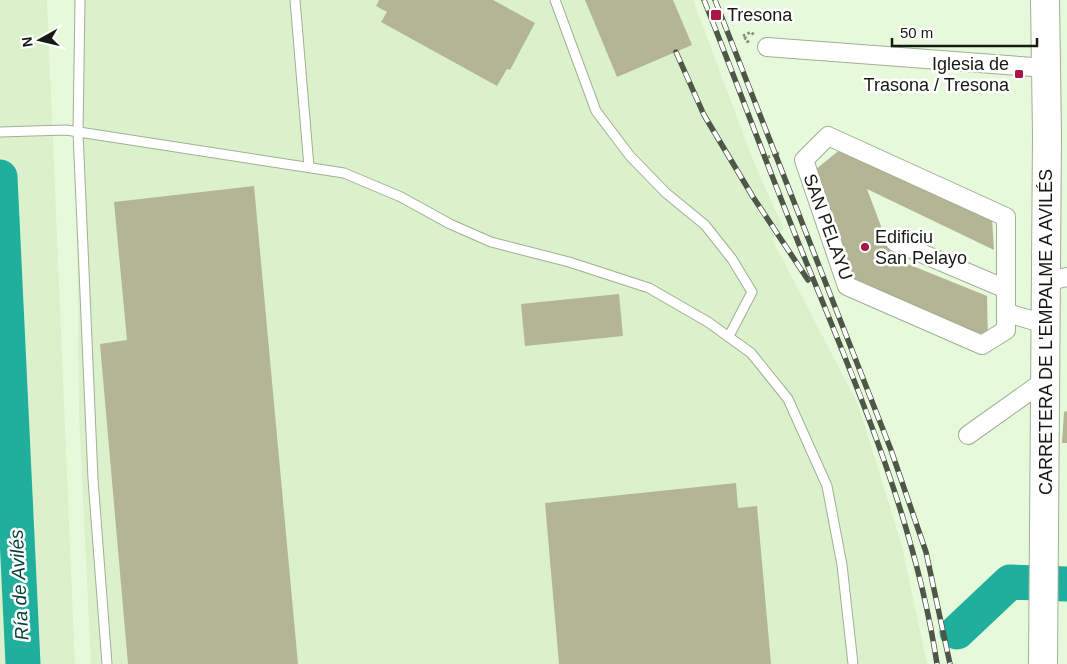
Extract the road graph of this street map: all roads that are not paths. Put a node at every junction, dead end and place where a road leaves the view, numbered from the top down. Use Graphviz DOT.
graph roads {
  1 [pos="80,0"];
  2 [pos="295,0"];
  3 [pos="554,0"];
  4 [pos="1045,0"];
  5 [pos="767,47"];
  6 [pos="1046,68"];
  7 [pos="0,132"];
  8 [pos="78,132"];
  9 [pos="309,167"];
  10 [pos="895,242"];
  11 [pos="1056,280"];
  12 [pos="1006,289"];
  13 [pos="1007,313"];
  14 [pos="1044,324"];
  15 [pos="729,336"];
  16 [pos="1044,381"];
  17 [pos="968,435"];
  18 [pos="106,664"];
  19 [pos="853,664"];
  20 [pos="1043,664"];
  1 -- 8 [label="lane"];
  2 -- 9 [label="lane"];
  3 -- 15 [label="lane"];
  4 -- 6 [label="main road, CARRETERA DE L'EMPALME A AVILÉS"];
  5 -- 6 [label="street"];
  6 -- 11 [label="main road, CARRETERA DE L'EMPALME A AVILÉS"];
  7 -- 8 [label="lane"];
  8 -- 9 [label="lane"];
  8 -- 18 [label="lane"];
  9 -- 15 [label="lane"];
  10 -- 12 [label="street"];
  11 -- 14 [label="main road, CARRETERA DE L'EMPALME A AVILÉS"];
  12 -- 13 [label="street, SAN PELAYU"];
  12 -- 13 [label="street, SAN PELAYU"];
  13 -- 14 [label="street"];
  14 -- 16 [label="main road, CARRETERA DE L'EMPALME A AVILÉS"];
  15 -- 19 [label="lane"];
  16 -- 17 [label="street"];
  16 -- 20 [label="main road, CARRETERA DE L'EMPALME A AVILÉS"];
}
